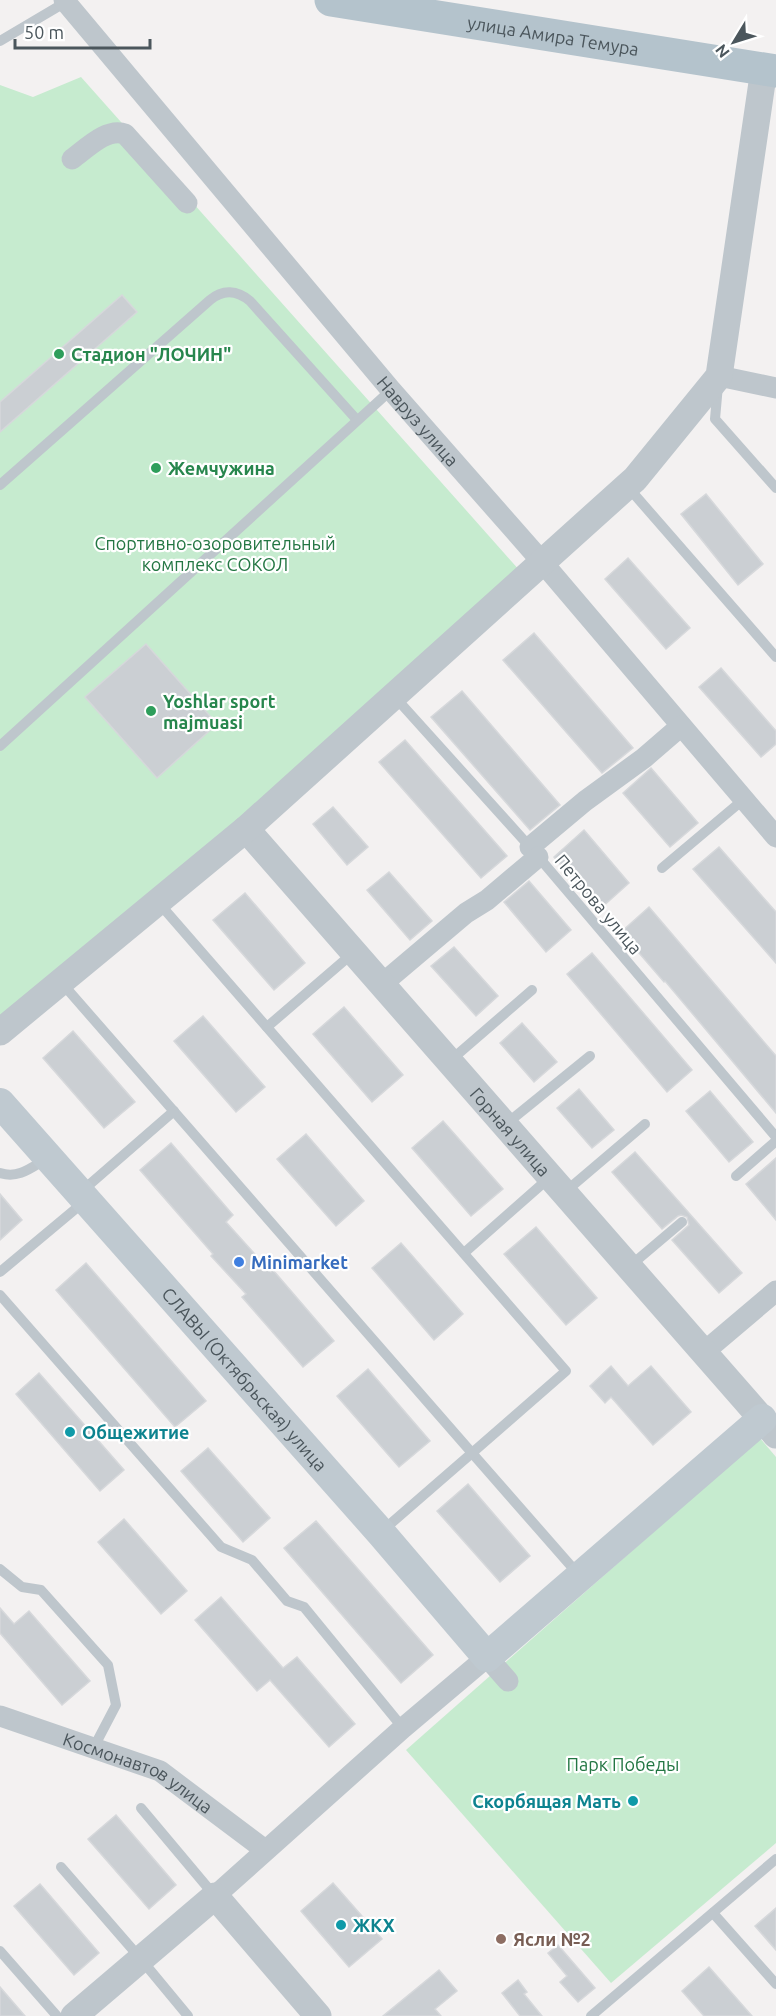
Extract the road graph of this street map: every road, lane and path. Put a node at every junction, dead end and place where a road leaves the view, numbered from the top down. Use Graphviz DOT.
graph roads {
  1 [pos="330,0"];
  2 [pos="65,1"];
  3 [pos="0,41"];
  4 [pos="770,70"];
  5 [pos="72,159"];
  6 [pos="187,204"];
  7 [pos="719,376"];
  8 [pos="776,387"];
  9 [pos="391,390"];
  10 [pos="357,420"];
  11 [pos="0,485"];
  12 [pos="627,486"];
  13 [pos="776,488"];
  14 [pos="543,563"];
  15 [pos="776,657"];
  16 [pos="394,696"];
  17 [pos="681,726"];
  18 [pos="0,746"];
  19 [pos="744,800"];
  20 [pos="246,829"];
  21 [pos="776,837"];
  22 [pos="534,852"];
  23 [pos="662,868"];
  24 [pos="158,902"];
  25 [pos="353,952"];
  26 [pos="61,982"];
  27 [pos="382,984"];
  28 [pos="532,990"];
  29 [pos="267,1028"];
  30 [pos="0,1032"];
  31 [pos="590,1056"];
  32 [pos="449,1062"];
  33 [pos="2,1110"];
  34 [pos="174,1111"];
  35 [pos="645,1124"];
  36 [pos="505,1125"];
  37 [pos="776,1139"];
  38 [pos="49,1158"];
  39 [pos="0,1173"];
  40 [pos="736,1176"];
  41 [pos="558,1185"];
  42 [pos="83,1196"];
  43 [pos="682,1222"];
  44 [pos="464,1253"];
  45 [pos="629,1266"];
  46 [pos="0,1272"];
  47 [pos="776,1291"];
  48 [pos="0,1295"];
  49 [pos="704,1352"];
  50 [pos="769,1427"];
  51 [pos="472,1453"];
  52 [pos="381,1533"];
  53 [pos="0,1569"];
  54 [pos="580,1577"];
  55 [pos="487,1657"];
  56 [pos="508,1681"];
  57 [pos="0,1716"];
  58 [pos="403,1728"];
  59 [pos="94,1747"];
  60 [pos="141,1808"];
  61 [pos="265,1850"];
  62 [pos="776,1859"];
  63 [pos="61,1867"];
  64 [pos="215,1896"];
  65 [pos="713,1913"];
  66 [pos="0,1951"];
  67 [pos="140,1958"];
  68 [pos="776,1983"];
  69 [pos="57,2016"];
  70 [pos="74,2016"];
  71 [pos="188,2016"];
  72 [pos="318,2016"];
  73 [pos="591,2016"];
  1 -- 4 [label="main road, улица Амира Темура"];
  2 -- 3 [label="lane"];
  2 -- 9 [label="street, Навруз улица"];
  4 -- 7 [label="street"];
  5 -- 6 [label="street"];
  7 -- 8 [label="street"];
  7 -- 12 [label="street"];
  7 -- 13 [label="lane"];
  9 -- 10 [label="lane"];
  9 -- 14 [label="street, Навруз улица"];
  10 -- 11 [label="lane"];
  10 -- 18 [label="lane"];
  12 -- 14 [label="street"];
  12 -- 15 [label="lane"];
  14 -- 16 [label="street"];
  14 -- 17 [label="street, Навруз улица"];
  16 -- 20 [label="street"];
  16 -- 22 [label="lane, Петрова улица"];
  17 -- 19 [label="street, Навруз улица"];
  17 -- 22 [label="street"];
  19 -- 21 [label="street, Навруз улица"];
  19 -- 23 [label="lane"];
  20 -- 24 [label="street"];
  20 -- 25 [label="street, Горная улица"];
  22 -- 27 [label="street"];
  22 -- 37 [label="lane, Петрова улица"];
  24 -- 26 [label="street"];
  24 -- 29 [label="lane"];
  25 -- 27 [label="street, Горная улица"];
  25 -- 29 [label="lane"];
  26 -- 30 [label="street"];
  26 -- 34 [label="lane"];
  27 -- 32 [label="street, Горная улица"];
  28 -- 32 [label="lane"];
  29 -- 44 [label="lane"];
  31 -- 36 [label="lane"];
  32 -- 36 [label="street, Горная улица"];
  33 -- 38 [label="main road, СЛАВЫ (Октябрьская) улица"];
  34 -- 42 [label="lane"];
  34 -- 51 [label="lane"];
  35 -- 41 [label="lane"];
  36 -- 41 [label="street, Горная улица"];
  37 -- 40 [label="lane"];
  38 -- 39 [label="lane"];
  38 -- 42 [label="main road, СЛАВЫ (Октябрьская) улица"];
  41 -- 44 [label="lane"];
  41 -- 45 [label="street, Горная улица"];
  42 -- 46 [label="lane"];
  42 -- 52 [label="main road, СЛАВЫ (Октябрьская) улица"];
  43 -- 45 [label="lane"];
  44 -- 51 [label="lane"];
  45 -- 49 [label="street, Горная улица"];
  47 -- 49 [label="street"];
  48 -- 58 [label="lane"];
  49 -- 50 [label="street, Горная улица"];
  50 -- 54 [label="main road"];
  51 -- 52 [label="lane"];
  51 -- 54 [label="lane"];
  52 -- 55 [label="main road, СЛАВЫ (Октябрьская) улица"];
  53 -- 59 [label="lane"];
  54 -- 55 [label="main road"];
  55 -- 56 [label="street"];
  55 -- 58 [label="street"];
  57 -- 59 [label="street, Космонавтов улица"];
  58 -- 61 [label="street"];
  59 -- 61 [label="street, Космонавтов улица"];
  60 -- 64 [label="lane"];
  61 -- 64 [label="street"];
  62 -- 65 [label="lane"];
  63 -- 67 [label="lane"];
  64 -- 67 [label="street"];
  64 -- 72 [label="street"];
  65 -- 68 [label="lane"];
  65 -- 73 [label="lane"];
  66 -- 69 [label="lane"];
  67 -- 70 [label="street"];
  67 -- 71 [label="lane"];
}
